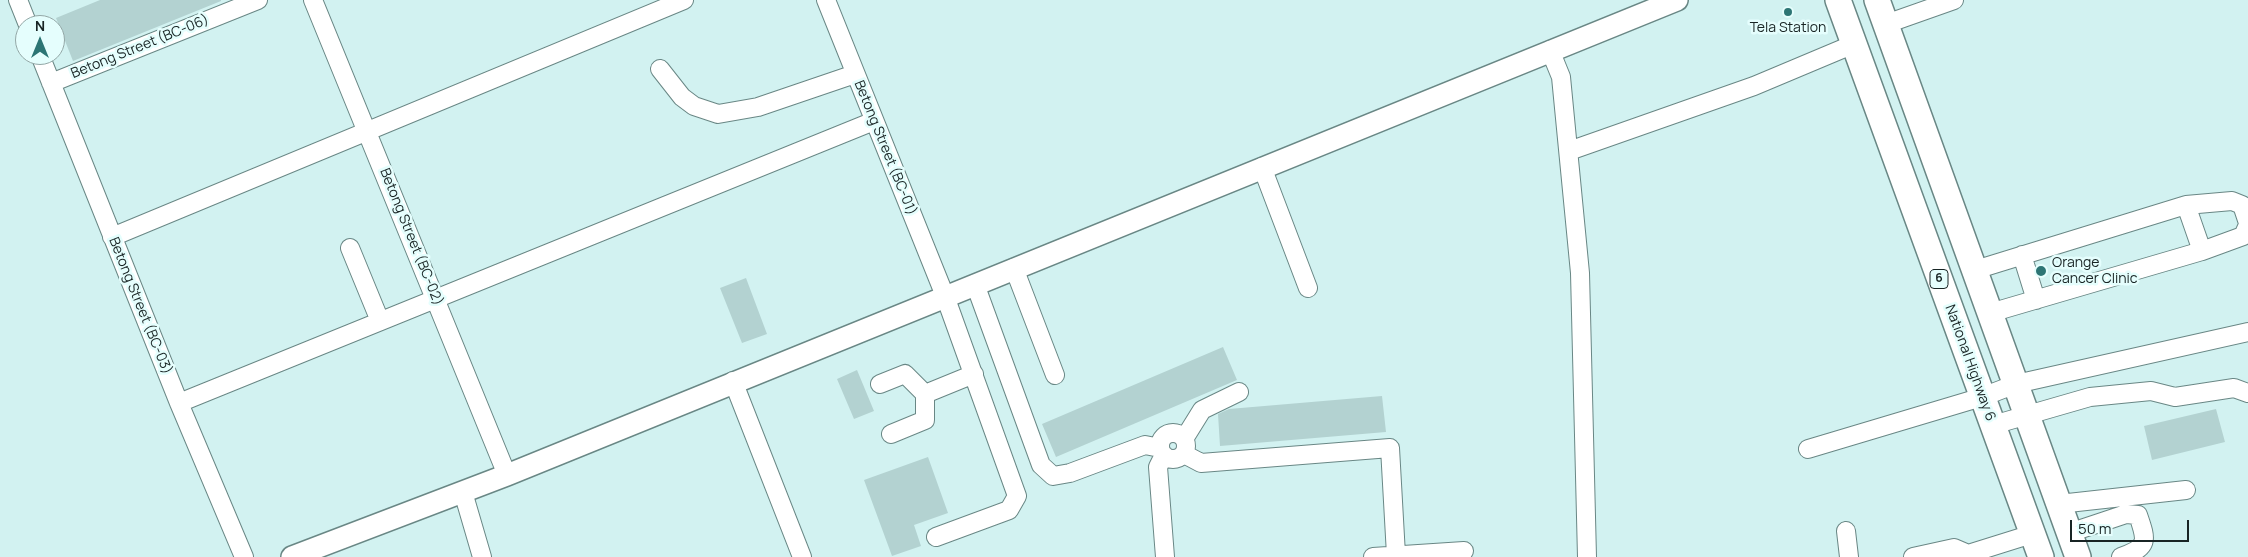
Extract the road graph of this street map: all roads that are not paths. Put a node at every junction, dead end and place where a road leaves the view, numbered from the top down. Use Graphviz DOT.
graph roads {
  1 [pos="18,0"];
  2 [pos="258,0"];
  3 [pos="313,0"];
  4 [pos="684,0"];
  5 [pos="826,0"];
  6 [pos="1677,0"];
  7 [pos="1838,0"];
  8 [pos="1877,0"];
  9 [pos="1954,0"];
  10 [pos="24,15"];
  11 [pos="1886,24"];
  12 [pos="1854,44"];
  13 [pos="1550,50"];
  14 [pos="44,65"];
  15 [pos="660,69"];
  16 [pos="855,74"];
  17 [pos="51,83"];
  18 [pos="874,121"];
  19 [pos="368,131"];
  20 [pos="1569,151"];
  21 [pos="1262,167"];
  22 [pos="2186,205"];
  23 [pos="2248,224"];
  24 [pos="112,237"];
  25 [pos="350,248"];
  26 [pos="2202,251"];
  27 [pos="2022,256"];
  28 [pos="1014,268"];
  29 [pos="1975,270"];
  30 [pos="975,284"];
  31 [pos="1308,288"];
  32 [pos="945,296"];
  33 [pos="436,298"];
  34 [pos="2036,300"];
  35 [pos="1990,313"];
  36 [pos="380,321"];
  37 [pos="2248,332"];
  38 [pos="974,374"];
  39 [pos="1054,375"];
  40 [pos="734,381"];
  41 [pos="880,384"];
  42 [pos="2016,384"];
  43 [pos="1239,392"];
  44 [pos="2248,393"];
  45 [pos="925,394"];
  46 [pos="1982,397"];
  47 [pos="179,403"];
  48 [pos="2027,414"];
  49 [pos="1992,425"];
  50 [pos="890,434"];
  51 [pos="1184,446"];
  52 [pos="1808,449"];
  53 [pos="1162,451"];
  54 [pos="506,475"];
  55 [pos="2186,490"];
  56 [pos="463,492"];
  57 [pos="2059,504"];
  58 [pos="1846,531"];
  59 [pos="2070,533"];
  60 [pos="2032,534"];
  61 [pos="936,537"];
  62 [pos="1464,551"];
  63 [pos="1396,555"];
  64 [pos="244,557"];
  65 [pos="292,557"];
  66 [pos="482,557"];
  67 [pos="802,557"];
  68 [pos="1165,557"];
  69 [pos="1373,557"];
  70 [pos="1587,557"];
  71 [pos="1849,557"];
  72 [pos="1913,557"];
  73 [pos="2041,557"];
  74 [pos="2078,557"];
  75 [pos="2122,557"];
  1 -- 10 [label="street"];
  2 -- 17 [label="street, Betong Street (BC-06)"];
  3 -- 19 [label="street, Betong Street (BC-02)"];
  4 -- 19 [label="street"];
  5 -- 16 [label="street, Betong Street (BC-01)"];
  6 -- 13 [label="main road"];
  7 -- 12 [label="highway, National Highway 6 / 6"];
  8 -- 11 [label="highway"];
  9 -- 11 [label="street"];
  11 -- 29 [label="highway"];
  12 -- 20 [label="street"];
  12 -- 46 [label="highway, National Highway 6 / 6"];
  13 -- 20 [label="street"];
  13 -- 21 [label="main road"];
  14 -- 17 [label="street, Betong Street (BC-03)"];
  15 -- 16 [label="street"];
  16 -- 18 [label="street, Betong Street (BC-01)"];
  17 -- 24 [label="street, Betong Street (BC-03)"];
  18 -- 32 [label="street, Betong Street (BC-01)"];
  18 -- 33 [label="street"];
  19 -- 24 [label="street"];
  19 -- 33 [label="street, Betong Street (BC-02)"];
  20 -- 70 [label="street"];
  21 -- 28 [label="main road"];
  21 -- 31 [label="street"];
  22 -- 23 [label="street"];
  22 -- 26 [label="street"];
  22 -- 27 [label="street"];
  23 -- 26 [label="street"];
  24 -- 47 [label="street, Betong Street (BC-03)"];
  25 -- 36 [label="street"];
  26 -- 34 [label="street"];
  27 -- 29 [label="street"];
  27 -- 34 [label="street"];
  28 -- 30 [label="main road"];
  28 -- 39 [label="street"];
  29 -- 35 [label="highway"];
  30 -- 32 [label="main road"];
  30 -- 53 [label="street"];
  32 -- 38 [label="street, Betong Street (BC-01)"];
  32 -- 40 [label="main road"];
  33 -- 36 [label="street"];
  33 -- 54 [label="street, Betong Street (BC-02)"];
  34 -- 35 [label="street"];
  35 -- 42 [label="highway"];
  36 -- 47 [label="street"];
  37 -- 42 [label="street"];
  38 -- 45 [label="street"];
  38 -- 61 [label="street, Betong Street (BC-01)"];
  40 -- 54 [label="main road"];
  40 -- 67 [label="street"];
  41 -- 45 [label="street"];
  42 -- 46 [label="street"];
  42 -- 48 [label="highway"];
  43 -- 51 [label="street"];
  44 -- 48 [label="street"];
  45 -- 50 [label="street"];
  46 -- 49 [label="highway, National Highway 6 / 6"];
  46 -- 52 [label="street"];
  47 -- 64 [label="street, Betong Street (BC-03)"];
  48 -- 49 [label="street"];
  48 -- 57 [label="highway"];
  49 -- 60 [label="highway, National Highway 6 / 6"];
  51 -- 53 [label="street"];
  51 -- 63 [label="street"];
  53 -- 68 [label="street"];
  54 -- 56 [label="main road"];
  55 -- 57 [label="street"];
  56 -- 65 [label="main road"];
  56 -- 66 [label="street"];
  57 -- 59 [label="highway"];
  58 -- 71 [label="street"];
  59 -- 74 [label="highway"];
  59 -- 75 [label="street"];
  60 -- 72 [label="street"];
  60 -- 73 [label="highway, National Highway 6 / 6"];
  62 -- 63 [label="street"];
  63 -- 69 [label="street"];
}
